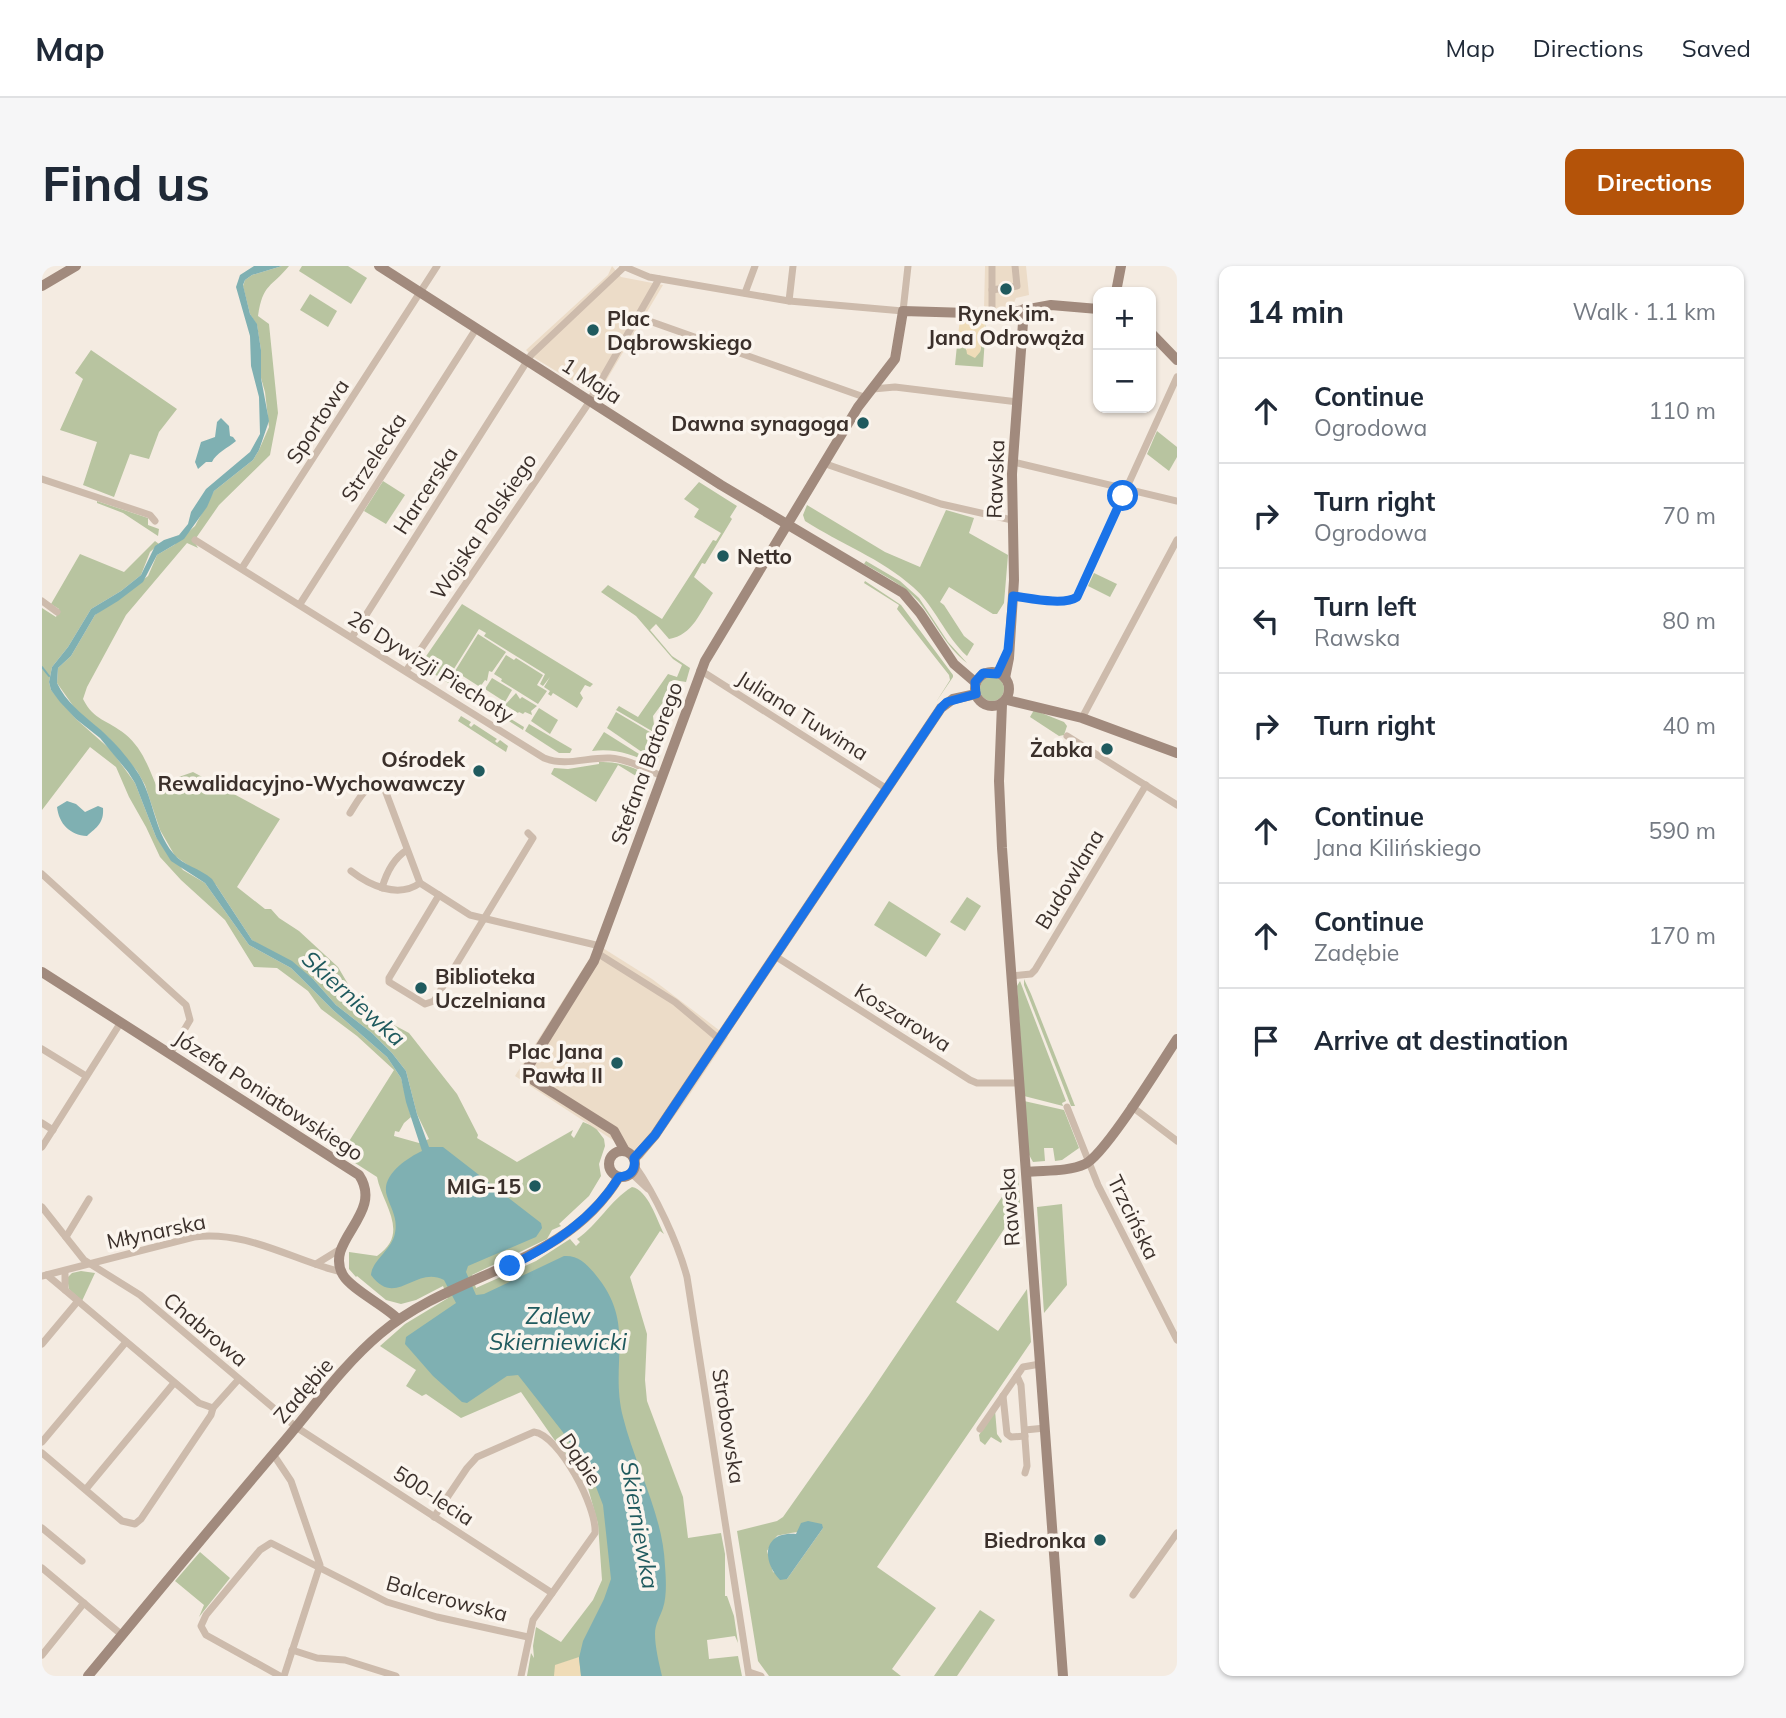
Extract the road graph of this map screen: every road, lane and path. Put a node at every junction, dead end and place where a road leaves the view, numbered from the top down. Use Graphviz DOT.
graph roads {
  1 [pos="76,266"];
  2 [pos="379,266"];
  3 [pos="437,266"];
  4 [pos="755,266"];
  5 [pos="793,266"];
  6 [pos="908,266"];
  7 [pos="992,266"];
  8 [pos="1015,266"];
  9 [pos="1121,266"];
  10 [pos="623,267"];
  11 [pos="636,269"];
  12 [pos="659,279"];
  13 [pos="42,286"];
  14 [pos="1119,287"];
  15 [pos="992,290"];
  16 [pos="420,292"];
  17 [pos="745,292"];
  18 [pos="789,301"];
  19 [pos="1024,309"];
  20 [pos="1093,309"];
  21 [pos="903,312"];
  22 [pos="992,314"];
  23 [pos="638,317"];
  24 [pos="476,329"];
  25 [pos="1156,338"];
  26 [pos="1177,360"];
  27 [pos="527,361"];
  28 [pos="888,368"];
  29 [pos="1177,377"];
  30 [pos="895,387"];
  31 [pos="865,395"];
  32 [pos="590,401"];
  33 [pos="1018,402"];
  34 [pos="1013,463"];
  35 [pos="827,464"];
  36 [pos="42,479"];
  37 [pos="1126,489"];
  38 [pos="1177,501"];
  39 [pos="1013,520"];
  40 [pos="155,521"];
  41 [pos="787,523"];
  42 [pos="195,540"];
  43 [pos="1177,540"];
  44 [pos="242,568"];
  45 [pos="1013,596"];
  46 [pos="42,601"];
  47 [pos="300,604"];
  48 [pos="57,612"];
  49 [pos="352,637"];
  50 [pos="701,670"];
  51 [pos="406,671"];
  52 [pos="1001,676"];
  53 [pos="978,678"];
  54 [pos="976,694"];
  55 [pos="1003,700"];
  56 [pos="1082,718"];
  57 [pos="1067,736"];
  58 [pos="1177,753"];
  59 [pos="662,776"];
  60 [pos="1146,785"];
  61 [pos="887,789"];
  62 [pos="1177,805"];
  63 [pos="350,813"];
  64 [pos="528,833"];
  65 [pos="407,850"];
  66 [pos="351,871"];
  67 [pos="42,874"];
  68 [pos="420,883"];
  69 [pos="382,888"];
  70 [pos="439,895"];
  71 [pos="484,918"];
  72 [pos="599,950"];
  73 [pos="775,956"];
  74 [pos="42,972"];
  75 [pos="1012,976"];
  76 [pos="121,1022"];
  77 [pos="719,1039"];
  78 [pos="1177,1039"];
  79 [pos="42,1049"];
  80 [pos="170,1054"];
  81 [pos="86,1076"];
  82 [pos="1020,1083"];
  83 [pos="1131,1106"];
  84 [pos="1067,1107"];
  85 [pos="42,1123"];
  86 [pos="53,1130"];
  87 [pos="1177,1141"];
  88 [pos="42,1147"];
  89 [pos="620,1152"];
  90 [pos="1089,1162"];
  91 [pos="633,1166"];
  92 [pos="1026,1172"];
  93 [pos="616,1175"];
  94 [pos="89,1199"];
  95 [pos="42,1206"];
  96 [pos="66,1237"];
  97 [pos="342,1248"];
  98 [pos="89,1264"];
  99 [pos="316,1264"];
  100 [pos="65,1271"];
  101 [pos="341,1272"];
  102 [pos="44,1275"];
  103 [pos="65,1290"];
  104 [pos="78,1301"];
  105 [pos="398,1320"];
  106 [pos="1177,1340"];
  107 [pos="126,1342"];
  108 [pos="42,1344"];
  109 [pos="1040,1364"];
  110 [pos="1017,1376"];
  111 [pos="239,1380"];
  112 [pos="174,1383"];
  113 [pos="1003,1396"];
  114 [pos="213,1408"];
  115 [pos="296,1427"];
  116 [pos="1045,1427"];
  117 [pos="980,1429"];
  118 [pos="1025,1433"];
  119 [pos="42,1443"];
  120 [pos="42,1453"];
  121 [pos="273,1454"];
  122 [pos="1025,1473"];
  123 [pos="86,1489"];
  124 [pos="435,1517"];
  125 [pos="42,1528"];
  126 [pos="1177,1533"];
  127 [pos="82,1561"];
  128 [pos="42,1568"];
  129 [pos="320,1568"];
  130 [pos="552,1593"];
  131 [pos="1133,1595"];
  132 [pos="84,1603"];
  133 [pos="122,1635"];
  134 [pos="528,1637"];
  135 [pos="292,1650"];
  136 [pos="42,1655"];
  137 [pos="749,1674"];
  138 [pos="88,1676"];
  139 [pos="282,1676"];
  140 [pos="396,1676"];
  141 [pos="521,1676"];
  142 [pos="761,1676"];
  143 [pos="1063,1676"];
  1 -- 13 [label="street"];
  2 -- 16 [label="street, 1 Maja"];
  3 -- 16 [label="street, Sportowa"];
  4 -- 17 [label="street"];
  5 -- 18 [label="street"];
  6 -- 21 [label="street, Stefana Batorego"];
  7 -- 15 [label="street"];
  8 -- 15 [label="street"];
  9 -- 14 [label="street"];
  10 -- 11 [label="street"];
  10 -- 27 [label="street"];
  11 -- 12 [label="street"];
  12 -- 17 [label="street"];
  12 -- 23 [label="street"];
  15 -- 22 [label="street"];
  16 -- 24 [label="street, 1 Maja"];
  16 -- 44 [label="street, Sportowa"];
  17 -- 18 [label="street"];
  18 -- 21 [label="street"];
  19 -- 20 [label="street"];
  19 -- 22 [label="street"];
  19 -- 33 [label="street, Rawska"];
  21 -- 22 [label="street"];
  21 -- 28 [label="street, Stefana Batorego"];
  23 -- 31 [label="street"];
  23 -- 32 [label="street"];
  24 -- 27 [label="street, 1 Maja"];
  24 -- 47 [label="street, Strzelecka"];
  25 -- 26 [label="street"];
  27 -- 32 [label="street, 1 Maja"];
  27 -- 49 [label="street, Harcerska"];
  28 -- 30 [label="street"];
  28 -- 31 [label="street, Stefana Batorego"];
  29 -- 37 [label="street"];
  30 -- 31 [label="street"];
  30 -- 33 [label="street"];
  31 -- 35 [label="street, Stefana Batorego"];
  32 -- 41 [label="street, 1 Maja"];
  32 -- 51 [label="street, Wojska Polskiego"];
  33 -- 34 [label="street, Rawska"];
  34 -- 37 [label="street"];
  34 -- 39 [label="street, Rawska"];
  35 -- 39 [label="street"];
  35 -- 41 [label="street, Stefana Batorego"];
  36 -- 40 [label="street"];
  37 -- 38 [label="street"];
  37 -- 45 [label="street"];
  39 -- 45 [label="street, Rawska"];
  41 -- 50 [label="street, Stefana Batorego"];
  41 -- 53 [label="street, 1 Maja"];
  42 -- 44 [label="street, 26 Dywizji Piechoty"];
  43 -- 56 [label="street"];
  44 -- 47 [label="street, 26 Dywizji Piechoty"];
  45 -- 52 [label="street, Rawska"];
  46 -- 48 [label="street"];
  47 -- 49 [label="street, 26 Dywizji Piechoty"];
  49 -- 51 [label="street, 26 Dywizji Piechoty"];
  50 -- 59 [label="street, Stefana Batorego"];
  50 -- 61 [label="street, Juliana Tuwima"];
  51 -- 59 [label="street, 26 Dywizji Piechoty"];
  52 -- 53 [label="street"];
  52 -- 55 [label="street"];
  53 -- 54 [label="street"];
  54 -- 55 [label="street"];
  54 -- 61 [label="street"];
  55 -- 56 [label="street"];
  55 -- 75 [label="street, Rawska"];
  56 -- 58 [label="street"];
  57 -- 60 [label="street"];
  59 -- 72 [label="street, Stefana Batorego"];
  60 -- 62 [label="street"];
  60 -- 75 [label="street, Budowlana"];
  61 -- 73 [label="street"];
  63 -- 65 [label="street"];
  64 -- 71 [label="street"];
  65 -- 68 [label="street"];
  65 -- 69 [label="street"];
  66 -- 69 [label="street"];
  67 -- 80 [label="street"];
  68 -- 69 [label="street"];
  68 -- 70 [label="street"];
  70 -- 71 [label="street"];
  70 -- 71 [label="street"];
  71 -- 72 [label="street"];
  72 -- 77 [label="street"];
  72 -- 89 [label="street, Stefana Batorego"];
  73 -- 77 [label="street"];
  73 -- 82 [label="street, Koszarowa"];
  74 -- 76 [label="street, Józefa Poniatowskiego"];
  75 -- 82 [label="street, Rawska"];
  76 -- 80 [label="street, Józefa Poniatowskiego"];
  76 -- 81 [label="street"];
  77 -- 91 [label="street"];
  78 -- 83 [label="street"];
  79 -- 81 [label="street"];
  80 -- 97 [label="street, Józefa Poniatowskiego"];
  81 -- 86 [label="street"];
  82 -- 92 [label="street, Rawska"];
  83 -- 87 [label="street"];
  83 -- 90 [label="street"];
  84 -- 90 [label="street, Trzcińska"];
  85 -- 86 [label="street"];
  86 -- 88 [label="street"];
  89 -- 91 [label="street"];
  89 -- 93 [label="street, Zadębie"];
  90 -- 92 [label="street"];
  90 -- 106 [label="street, Trzcińska"];
  91 -- 93 [label="street"];
  91 -- 137 [label="street, Strobowska"];
  92 -- 109 [label="street, Rawska"];
  93 -- 105 [label="street, Zadębie"];
  94 -- 96 [label="street"];
  95 -- 96 [label="street, Chabrowa"];
  96 -- 98 [label="street, Chabrowa"];
  97 -- 99 [label="street"];
  97 -- 101 [label="street, Józefa Poniatowskiego"];
  98 -- 99 [label="street, Młynarska"];
  98 -- 100 [label="street, Młynarska"];
  98 -- 111 [label="street, Chabrowa"];
  99 -- 101 [label="street, Młynarska"];
  100 -- 102 [label="street, Młynarska"];
  100 -- 103 [label="street"];
  101 -- 105 [label="street"];
  102 -- 103 [label="street"];
  103 -- 104 [label="street"];
  104 -- 107 [label="street"];
  104 -- 108 [label="street"];
  105 -- 115 [label="street, Zadębie"];
  107 -- 112 [label="street"];
  107 -- 119 [label="street"];
  109 -- 110 [label="street"];
  109 -- 116 [label="street, Rawska"];
  110 -- 113 [label="street"];
  110 -- 118 [label="street"];
  111 -- 114 [label="street"];
  111 -- 115 [label="street, Chabrowa"];
  112 -- 114 [label="street"];
  112 -- 123 [label="street"];
  113 -- 117 [label="street"];
  113 -- 118 [label="street"];
  114 -- 123 [label="street"];
  115 -- 121 [label="street, Zadębie"];
  115 -- 124 [label="street, 500-lecia"];
  116 -- 118 [label="street"];
  116 -- 143 [label="street, Rawska"];
  118 -- 122 [label="street"];
  120 -- 123 [label="street"];
  121 -- 129 [label="street"];
  121 -- 133 [label="street, Zadębie"];
  124 -- 130 [label="street, 500-lecia"];
  124 -- 130 [label="street, Dąbie"];
  125 -- 127 [label="street"];
  126 -- 131 [label="street"];
  128 -- 132 [label="street"];
  129 -- 134 [label="street, Balcerowska"];
  129 -- 135 [label="street"];
  129 -- 139 [label="street, Balcerowska"];
  130 -- 134 [label="street"];
  132 -- 133 [label="street"];
  132 -- 136 [label="street"];
  133 -- 138 [label="street, Zadębie"];
  134 -- 141 [label="street"];
  135 -- 139 [label="street"];
  135 -- 140 [label="street"];
  137 -- 142 [label="street"];
}
